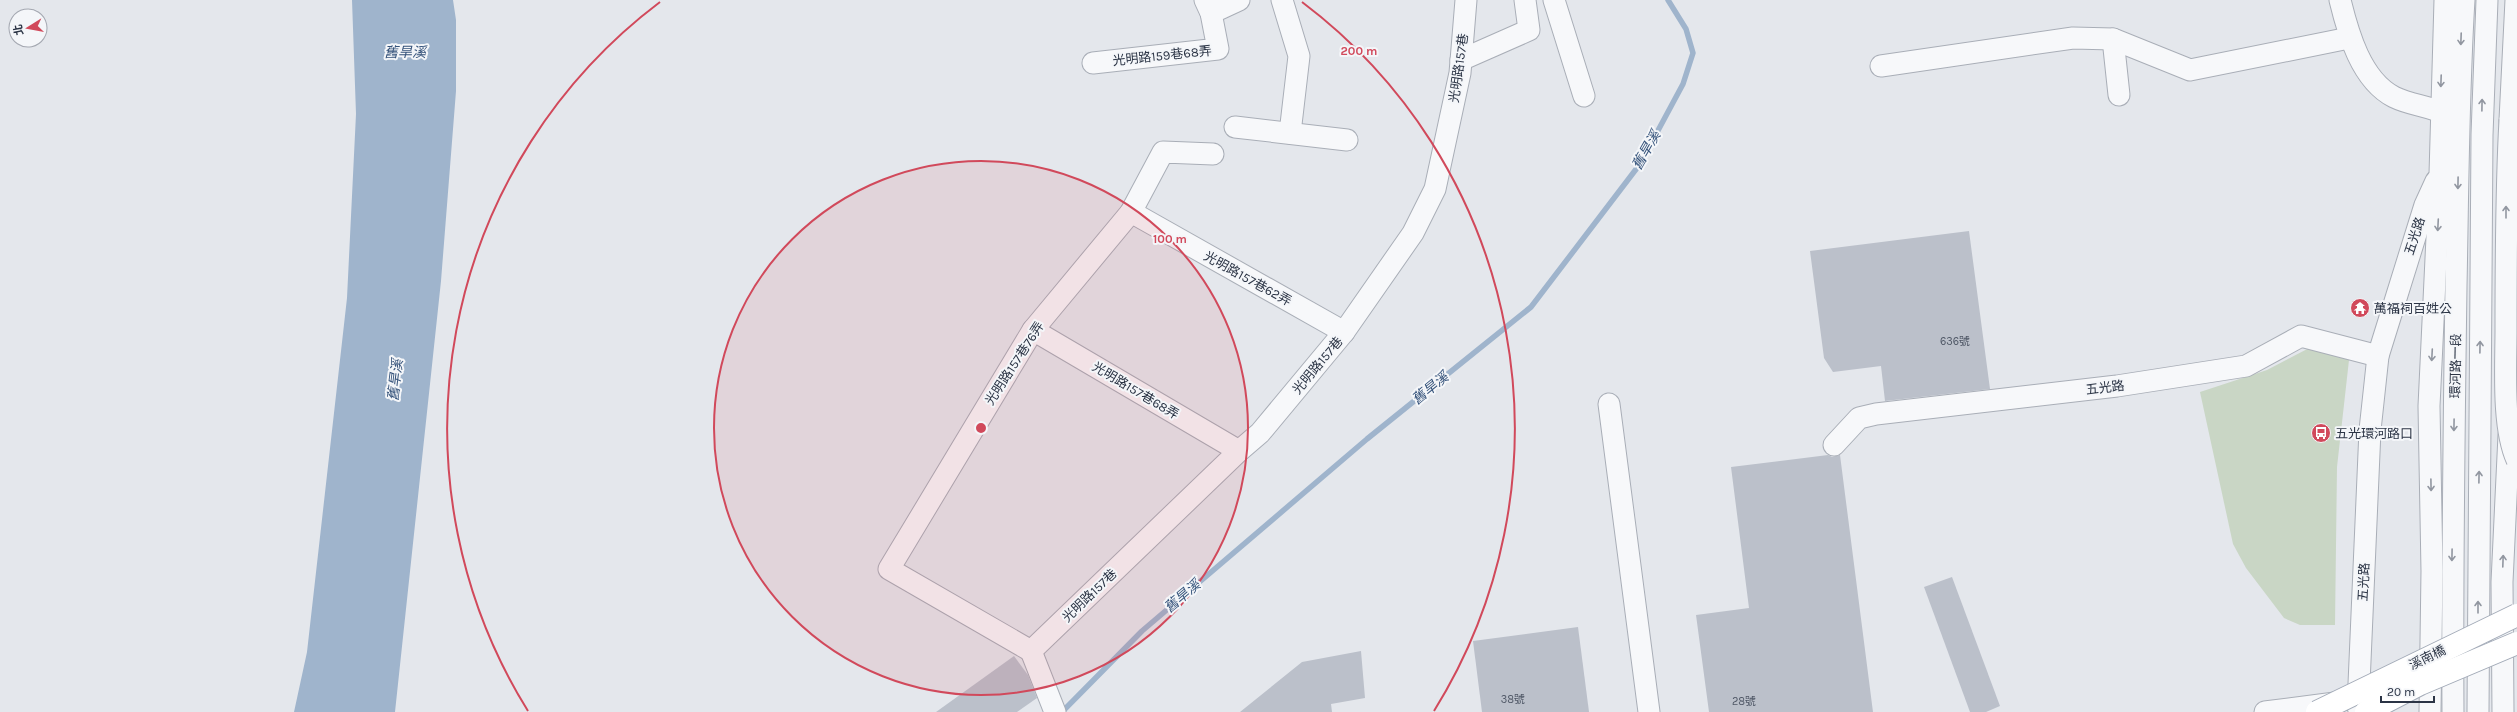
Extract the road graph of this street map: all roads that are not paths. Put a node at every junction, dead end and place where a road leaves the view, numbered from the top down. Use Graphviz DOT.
graph roads {
  1 [pos="1239,0"];
  2 [pos="1282,0"];
  3 [pos="1466,0"];
  4 [pos="1525,0"];
  5 [pos="1554,0"];
  6 [pos="2340,0"];
  7 [pos="2444,0"];
  8 [pos="2464,0"];
  9 [pos="2487,0"];
  10 [pos="2516,0"];
  11 [pos="1208,6"];
  12 [pos="2349,38"];
  13 [pos="2113,39"];
  14 [pos="1461,60"];
  15 [pos="1093,63"];
  16 [pos="1881,66"];
  17 [pos="2119,95"];
  18 [pos="1584,96"];
  19 [pos="2440,110"];
  20 [pos="2510,120"];
  21 [pos="2459,121"];
  22 [pos="1235,127"];
  23 [pos="1290,133"];
  24 [pos="2482,134"];
  25 [pos="1347,140"];
  26 [pos="2458,152"];
  27 [pos="1213,154"];
  28 [pos="2440,174"];
  29 [pos="2512,190"];
  30 [pos="1131,212"];
  31 [pos="2517,237"];
  32 [pos="1033,330"];
  33 [pos="1344,332"];
  34 [pos="2378,356"];
  35 [pos="1609,404"];
  36 [pos="1834,445"];
  37 [pos="1238,451"];
  38 [pos="2517,460"];
  39 [pos="2517,615"];
  40 [pos="2517,643"];
  41 [pos="1031,651"];
  42 [pos="2503,705"];
  43 [pos="2478,707"];
  44 [pos="2360,708"];
  45 [pos="2430,708"];
  46 [pos="2453,710"];
  47 [pos="1055,712"];
  48 [pos="1649,712"];
  49 [pos="2265,712"];
  50 [pos="2317,712"];
  1 -- 11 [label="street"];
  2 -- 23 [label="street"];
  3 -- 14 [label="street, 光明路157巷"];
  4 -- 14 [label="street"];
  5 -- 18 [label="street"];
  6 -- 12 [label="street"];
  7 -- 19 [label="street, 環河路一段, one-way"];
  8 -- 21 [label="street, 環河路一段, one-way"];
  24 -- 9 [label="street, 環河路一段, one-way"];
  10 -- 20 [label="street"];
  11 -- 15 [label="street, 光明路159巷68弄"];
  12 -- 13 [label="street"];
  12 -- 19 [label="street"];
  13 -- 16 [label="street"];
  13 -- 17 [label="street"];
  14 -- 33 [label="street, 光明路157巷"];
  19 -- 21 [label="street"];
  19 -- 28 [label="street, 環河路一段"];
  20 -- 24 [label="street, 五光路"];
  20 -- 29 [label="street, bridge"];
  21 -- 24 [label="street"];
  21 -- 26 [label="street, 環河路一段"];
  22 -- 23 [label="street"];
  23 -- 25 [label="street"];
  24 -- 26 [label="street, 五光路"];
  24 -- 29 [label="street"];
  43 -- 24 [label="street, 環河路一段, one-way"];
  26 -- 28 [label="street, 五光路"];
  26 -- 46 [label="street, 環河路一段, one-way"];
  27 -- 30 [label="street, 光明路157巷76弄"];
  28 -- 34 [label="street, 五光路"];
  28 -- 45 [label="street, 環河路一段, one-way"];
  38 -- 29 [label="street, one-way, bridge"];
  30 -- 32 [label="street, 光明路157巷76弄"];
  30 -- 33 [label="street, 光明路157巷62弄"];
  42 -- 31 [label="street, one-way"];
  32 -- 37 [label="street, 光明路157巷68弄"];
  32 -- 41 [label="street, 光明路157巷76弄"];
  33 -- 37 [label="street, 光明路157巷"];
  34 -- 36 [label="street, 五光路"];
  34 -- 44 [label="street, 五光路"];
  35 -- 48 [label="street"];
  37 -- 41 [label="street, 光明路157巷"];
  39 -- 50 [label="main road, 溪南橋, bridge"];
  40 -- 44 [label="main road, 溪南橋, bridge"];
  41 -- 47 [label="street"];
  44 -- 49 [label="street"];
}
